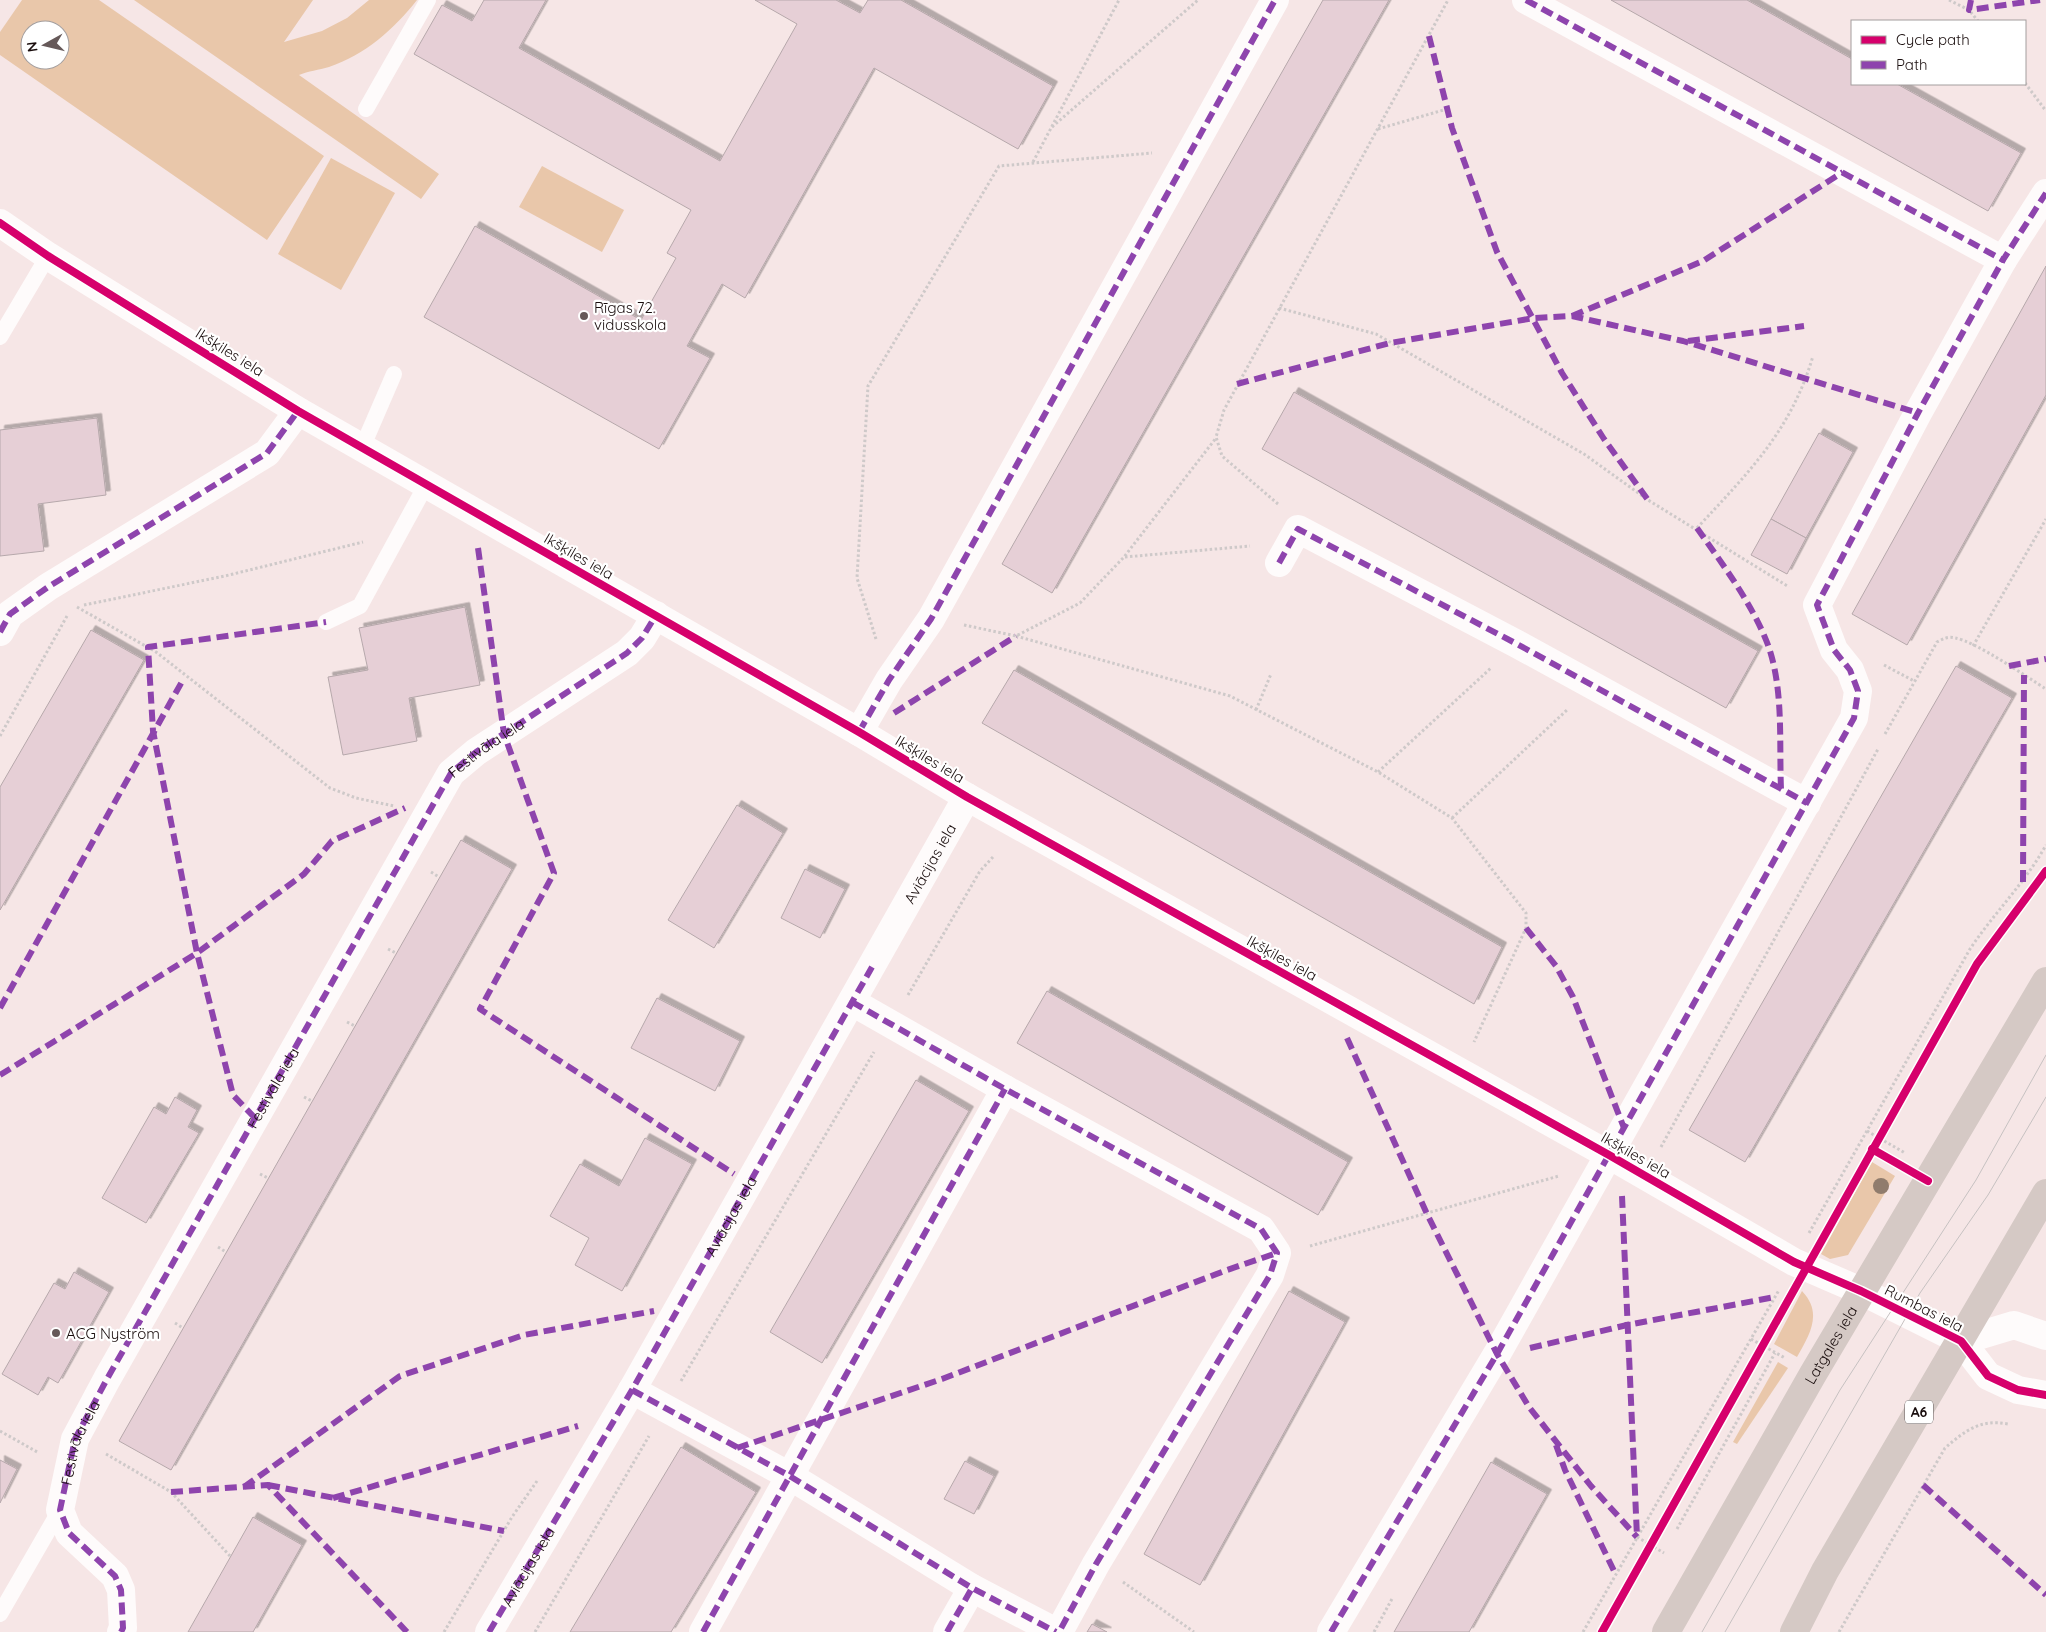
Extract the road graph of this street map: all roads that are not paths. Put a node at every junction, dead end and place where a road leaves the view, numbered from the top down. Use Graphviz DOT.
graph roads {
  1 [pos="428,0"];
  2 [pos="1275,0"];
  3 [pos="1526,0"];
  4 [pos="366,109"];
  5 [pos="2046,193"];
  6 [pos="0,223"];
  7 [pos="48,256"];
  8 [pos="2002,260"];
  9 [pos="0,338"];
  10 [pos="394,374"];
  11 [pos="298,411"];
  12 [pos="362,448"];
  13 [pos="426,485"];
  14 [pos="1282,559"];
  15 [pos="656,615"];
  16 [pos="326,622"];
  17 [pos="0,632"];
  18 [pos="859,732"];
  19 [pos="968,797"];
  20 [pos="1807,803"];
  21 [pos="2046,981"];
  22 [pos="852,1002"];
  23 [pos="1005,1090"];
  24 [pos="1609,1155"];
  25 [pos="2046,1193"];
  26 [pos="1861,1291"];
  27 [pos="2046,1336"];
  28 [pos="1961,1341"];
  29 [pos="632,1390"];
  30 [pos="2046,1395"];
  31 [pos="788,1475"];
  32 [pos="60,1510"];
  33 [pos="972,1588"];
  34 [pos="0,1614"];
  35 [pos="121,1632"];
  36 [pos="489,1632"];
  37 [pos="702,1632"];
  38 [pos="947,1632"];
  39 [pos="1058,1632"];
  40 [pos="1331,1632"];
  41 [pos="1666,1632"];
  42 [pos="1794,1632"];
  1 -- 4 [label="lane"];
  2 -- 18 [label="street"];
  3 -- 8 [label="street"];
  5 -- 8 [label="street"];
  6 -- 7 [label="street, Ikšķiles iela"];
  7 -- 9 [label="lane"];
  7 -- 11 [label="street, Ikšķiles iela"];
  8 -- 20 [label="street"];
  10 -- 12 [label="lane"];
  11 -- 12 [label="street, Ikšķiles iela"];
  11 -- 17 [label="street"];
  12 -- 13 [label="street, Ikšķiles iela"];
  13 -- 15 [label="street, Ikšķiles iela"];
  13 -- 16 [label="lane"];
  14 -- 20 [label="street"];
  15 -- 18 [label="street, Ikšķiles iela"];
  15 -- 32 [label="street, Festivāla iela"];
  18 -- 19 [label="street, Ikšķiles iela"];
  19 -- 22 [label="street, Aviācijas iela"];
  19 -- 24 [label="street, Ikšķiles iela"];
  20 -- 24 [label="street"];
  21 -- 26 [label="highway, Latgales iela"];
  22 -- 23 [label="street"];
  22 -- 29 [label="street, Aviācijas iela"];
  23 -- 31 [label="street"];
  23 -- 39 [label="street"];
  24 -- 26 [label="street, Ikšķiles iela"];
  24 -- 40 [label="street"];
  25 -- 28 [label="highway, A6"];
  26 -- 28 [label="street, Rumbas iela"];
  26 -- 41 [label="highway, Latgales iela"];
  27 -- 28 [label="street, Rumbas iela"];
  28 -- 30 [label="street, Rumbas iela"];
  28 -- 42 [label="highway, A6"];
  29 -- 31 [label="street"];
  29 -- 36 [label="street, Aviācijas iela"];
  31 -- 33 [label="street"];
  31 -- 37 [label="street"];
  32 -- 34 [label="lane"];
  32 -- 35 [label="street"];
  33 -- 38 [label="street"];
  33 -- 39 [label="street"];
}
